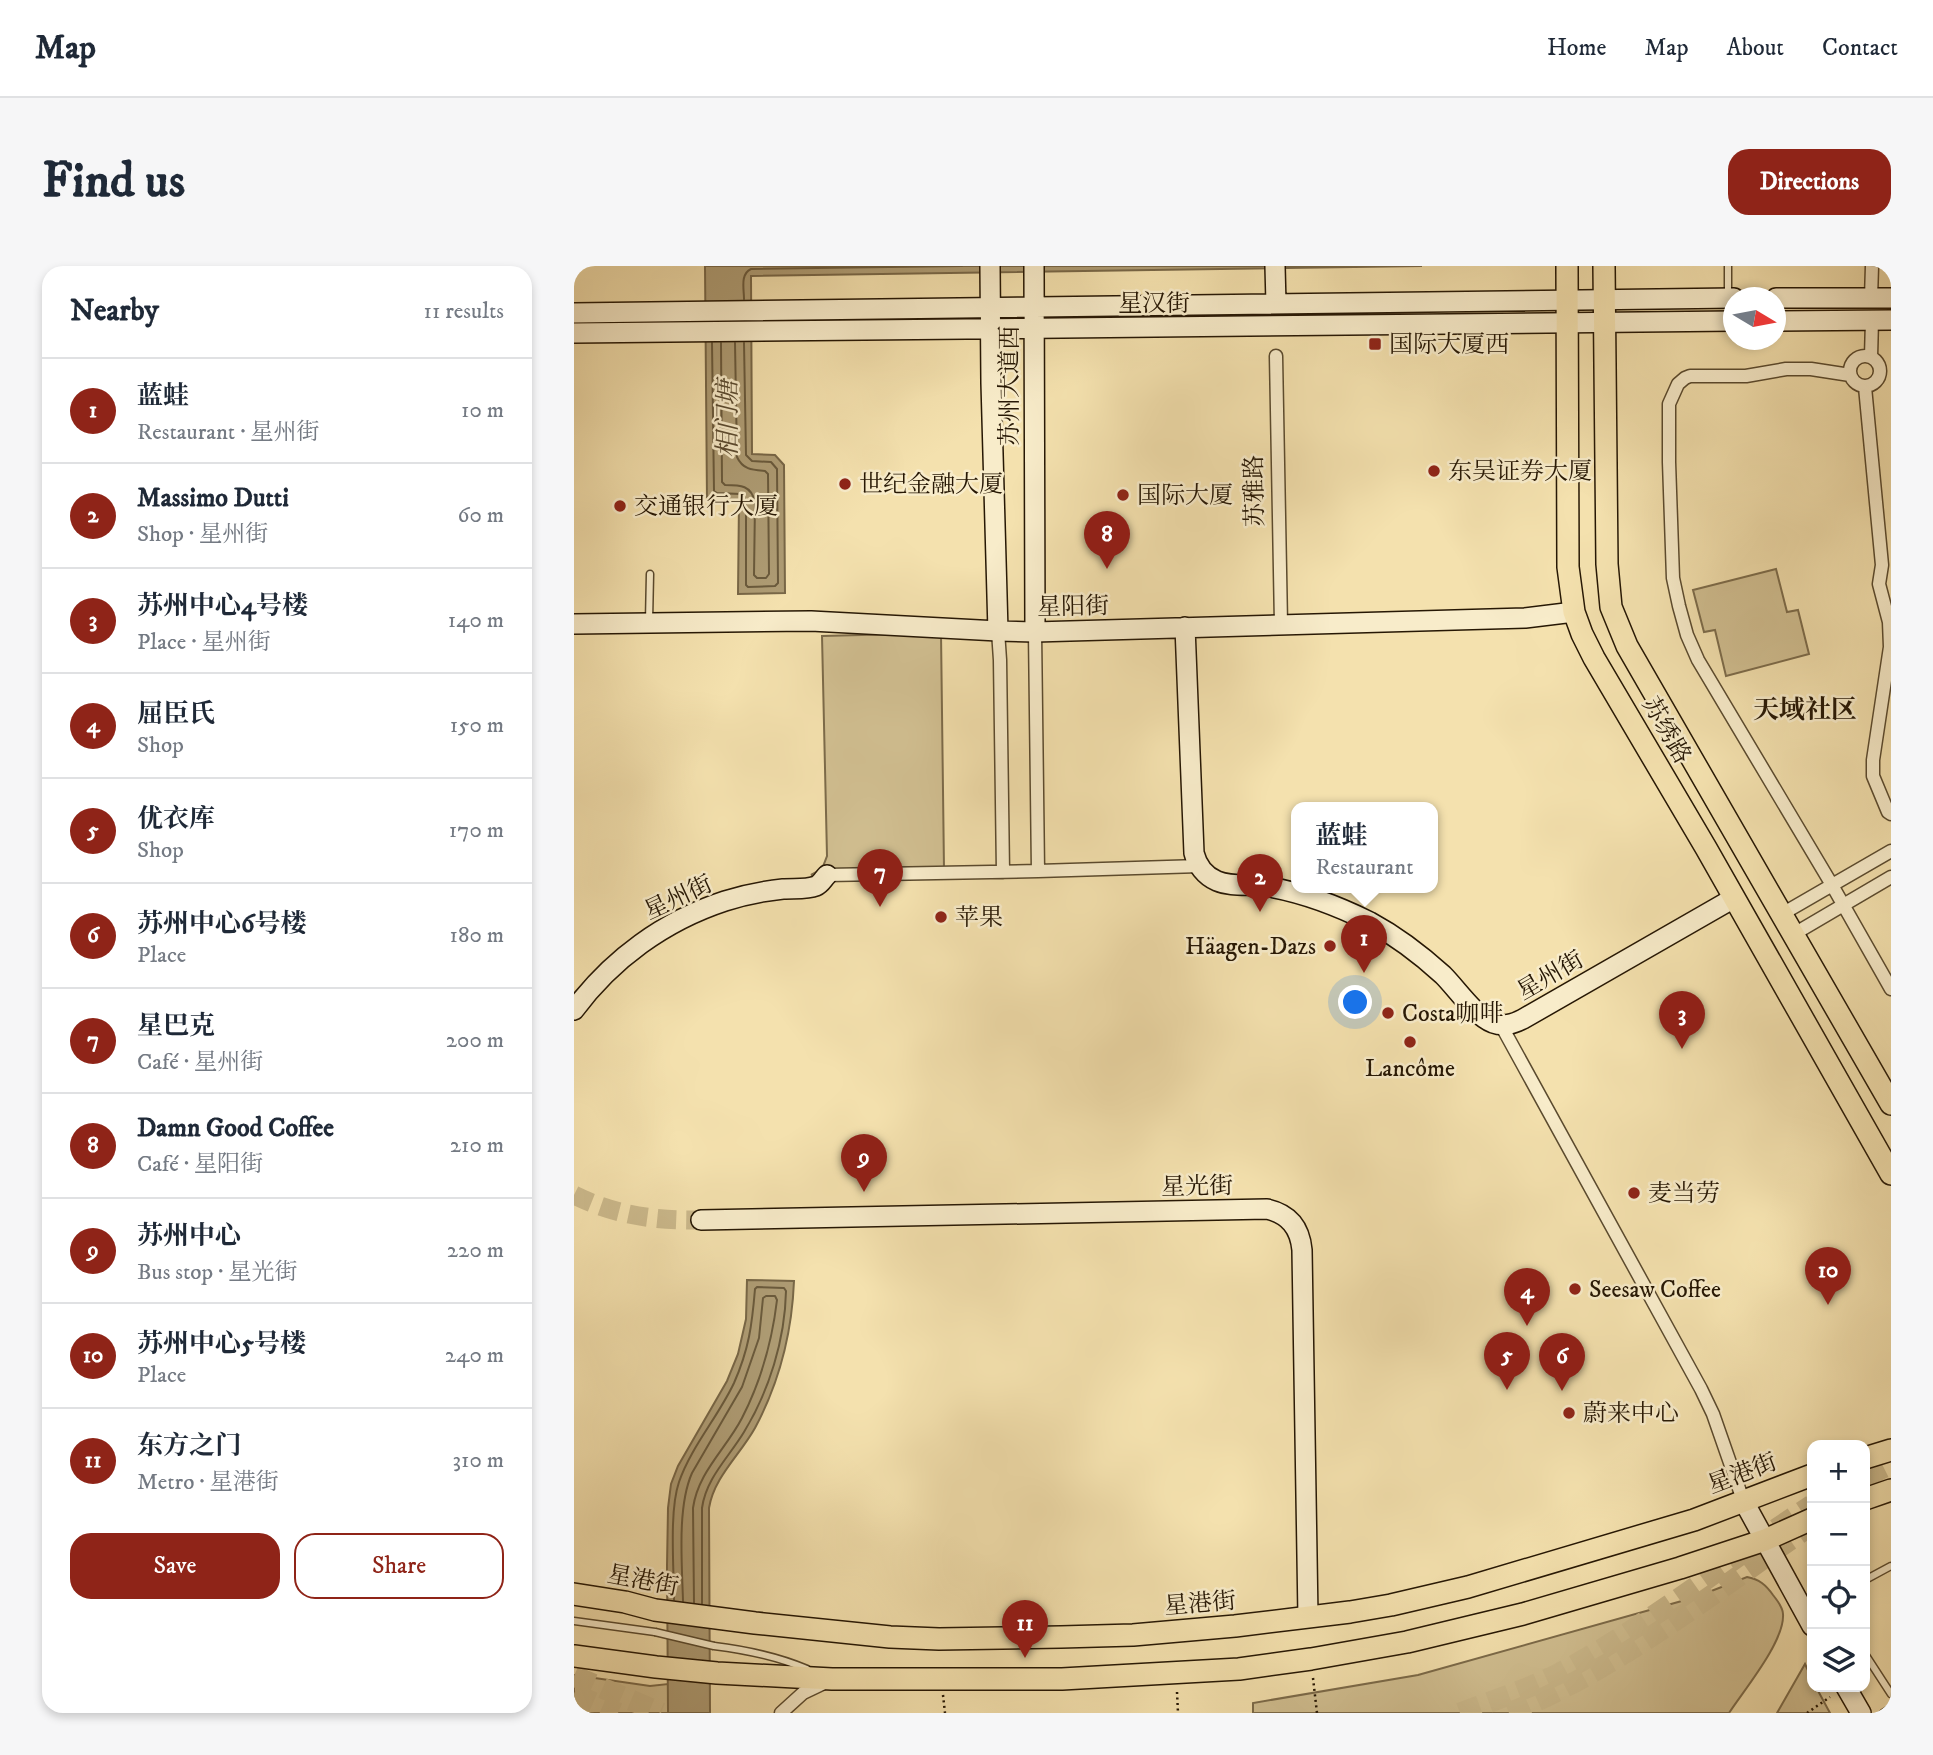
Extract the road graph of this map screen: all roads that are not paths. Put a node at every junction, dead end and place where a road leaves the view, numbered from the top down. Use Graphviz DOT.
graph roads {
  1 [pos="990,266"];
  2 [pos="1728,266"];
  3 [pos="1275,270"];
  4 [pos="1871,270"];
  5 [pos="1568,271"];
  6 [pos="1604,272"];
  7 [pos="1035,275"];
  8 [pos="1730,287"];
  9 [pos="1723,298"];
  10 [pos="1786,298"];
  11 [pos="1871,298"];
  12 [pos="1891,298"];
  13 [pos="1567,301"];
  14 [pos="1605,301"];
  15 [pos="1276,304"];
  16 [pos="1034,307"];
  17 [pos="990,308"];
  18 [pos="574,313"];
  19 [pos="1882,320"];
  20 [pos="1723,321"];
  21 [pos="1786,321"];
  22 [pos="1567,323"];
  23 [pos="1605,323"];
  24 [pos="990,328"];
  25 [pos="1033,328"];
  26 [pos="574,333"];
  27 [pos="1276,356"];
  28 [pos="1871,357"];
  29 [pos="1886,370"];
  30 [pos="1850,375"];
  31 [pos="1866,387"];
  32 [pos="650,574"];
  33 [pos="1574,612"];
  34 [pos="649,623"];
  35 [pos="574,624"];
  36 [pos="1281,624"];
  37 [pos="1185,627"];
  38 [pos="998,631"];
  39 [pos="1035,632"];
  40 [pos="1891,814"];
  41 [pos="1891,851"];
  42 [pos="1200,866"];
  43 [pos="1003,872"];
  44 [pos="1038,872"];
  45 [pos="827,875"];
  46 [pos="1891,877"];
  47 [pos="1832,885"];
  48 [pos="1291,892"];
  49 [pos="1296,893"];
  50 [pos="1734,898"];
  51 [pos="1843,905"];
  52 [pos="1782,914"];
  53 [pos="1794,934"];
  54 [pos="1891,989"];
  55 [pos="577,1002"];
  56 [pos="1501,1025"];
  57 [pos="1891,1104"];
  58 [pos="1891,1174"];
  59 [pos="701,1220"];
  60 [pos="1891,1450"];
  61 [pos="1870,1456"];
  62 [pos="1807,1477"];
  63 [pos="1891,1490"];
  64 [pos="1870,1497"];
  65 [pos="1742,1500"];
  66 [pos="1807,1521"];
  67 [pos="1765,1540"];
  68 [pos="1891,1566"];
  69 [pos="1870,1577"];
  70 [pos="574,1594"];
  71 [pos="1308,1617"];
  72 [pos="1807,1617"];
  73 [pos="574,1621"];
  74 [pos="574,1656"];
  75 [pos="1870,1662"];
  76 [pos="832,1679"];
  77 [pos="1843,1692"];
  78 [pos="1891,1694"];
  79 [pos="1891,1708"];
  80 [pos="781,1713"];
  81 [pos="1861,1713"];
  82 [pos="1883,1713"];
  1 -- 17 [label="street, 苏州大道西"];
  2 -- 8 [label="lane"];
  3 -- 15 [label="street"];
  4 -- 11 [label="street"];
  5 -- 13 [label="main road, 苏绣路"];
  6 -- 14 [label="main road, 苏绣路"];
  7 -- 16 [label="street, 苏州大道西"];
  9 -- 14 [label="street, 星汉街"];
  10 -- 11 [label="street"];
  11 -- 12 [label="street"];
  13 -- 14 [label="street, 星汉街"];
  13 -- 15 [label="street, 星汉街"];
  13 -- 22 [label="main road, 苏绣路"];
  14 -- 23 [label="main road, 苏绣路"];
  15 -- 16 [label="street, 星汉街"];
  16 -- 17 [label="street, 星汉街"];
  16 -- 25 [label="street, 苏州大道西"];
  17 -- 18 [label="street, 星汉街"];
  17 -- 24 [label="street, 苏州大道西"];
  19 -- 21 [label="street"];
  19 -- 28 [label="street"];
  20 -- 23 [label="street, 星汉街"];
  22 -- 23 [label="street, 星汉街"];
  22 -- 25 [label="street, 星汉街"];
  22 -- 33 [label="main road, 苏绣路"];
  23 -- 52 [label="main road, 苏绣路"];
  24 -- 25 [label="street, 星汉街"];
  24 -- 26 [label="street, 星汉街"];
  24 -- 38 [label="street, 苏州大道西"];
  25 -- 39 [label="street, 苏州大道西"];
  27 -- 36 [label="street, 苏雅路"];
  28 -- 29 [label="street"];
  28 -- 30 [label="street"];
  29 -- 31 [label="street"];
  30 -- 31 [label="street"];
  30 -- 47 [label="street"];
  31 -- 40 [label="street"];
  32 -- 34 [label="lane"];
  33 -- 36 [label="street, 星阳街"];
  33 -- 50 [label="main road, 苏绣路"];
  34 -- 35 [label="street, 星阳街"];
  34 -- 38 [label="street, 星阳街"];
  36 -- 37 [label="street, 星阳街"];
  37 -- 39 [label="street, 星阳街"];
  37 -- 42 [label="street"];
  38 -- 39 [label="street, 星阳街"];
  38 -- 43 [label="street"];
  39 -- 44 [label="street"];
  41 -- 47 [label="street"];
  42 -- 44 [label="street"];
  42 -- 48 [label="street, 星州街"];
  43 -- 44 [label="street"];
  43 -- 45 [label="street"];
  45 -- 55 [label="street, 星州街"];
  46 -- 51 [label="street"];
  47 -- 51 [label="street"];
  47 -- 52 [label="street"];
  49 -- 56 [label="street, 星州街"];
  50 -- 56 [label="street, 星州街"];
  50 -- 58 [label="main road, 苏绣路"];
  51 -- 53 [label="street"];
  51 -- 54 [label="street"];
  52 -- 53 [label="main road, 苏绣路"];
  53 -- 57 [label="main road, 苏绣路"];
  56 -- 65 [label="street"];
  59 -- 71 [label="street, 星光街"];
  60 -- 61 [label="main road"];
  62 -- 65 [label="main road, 星港街"];
  63 -- 64 [label="main road"];
  65 -- 67 [label="street"];
  65 -- 71 [label="main road, 星港街"];
  66 -- 67 [label="main road"];
  67 -- 72 [label="street"];
  67 -- 76 [label="main road"];
  68 -- 69 [label="lane"];
  70 -- 71 [label="main road, 星港街"];
  73 -- 76 [label="lane, bridge"];
  74 -- 76 [label="main road"];
  75 -- 78 [label="lane"];
  76 -- 80 [label="street"];
  77 -- 81 [label="street"];
  79 -- 82 [label="lane"];
}
